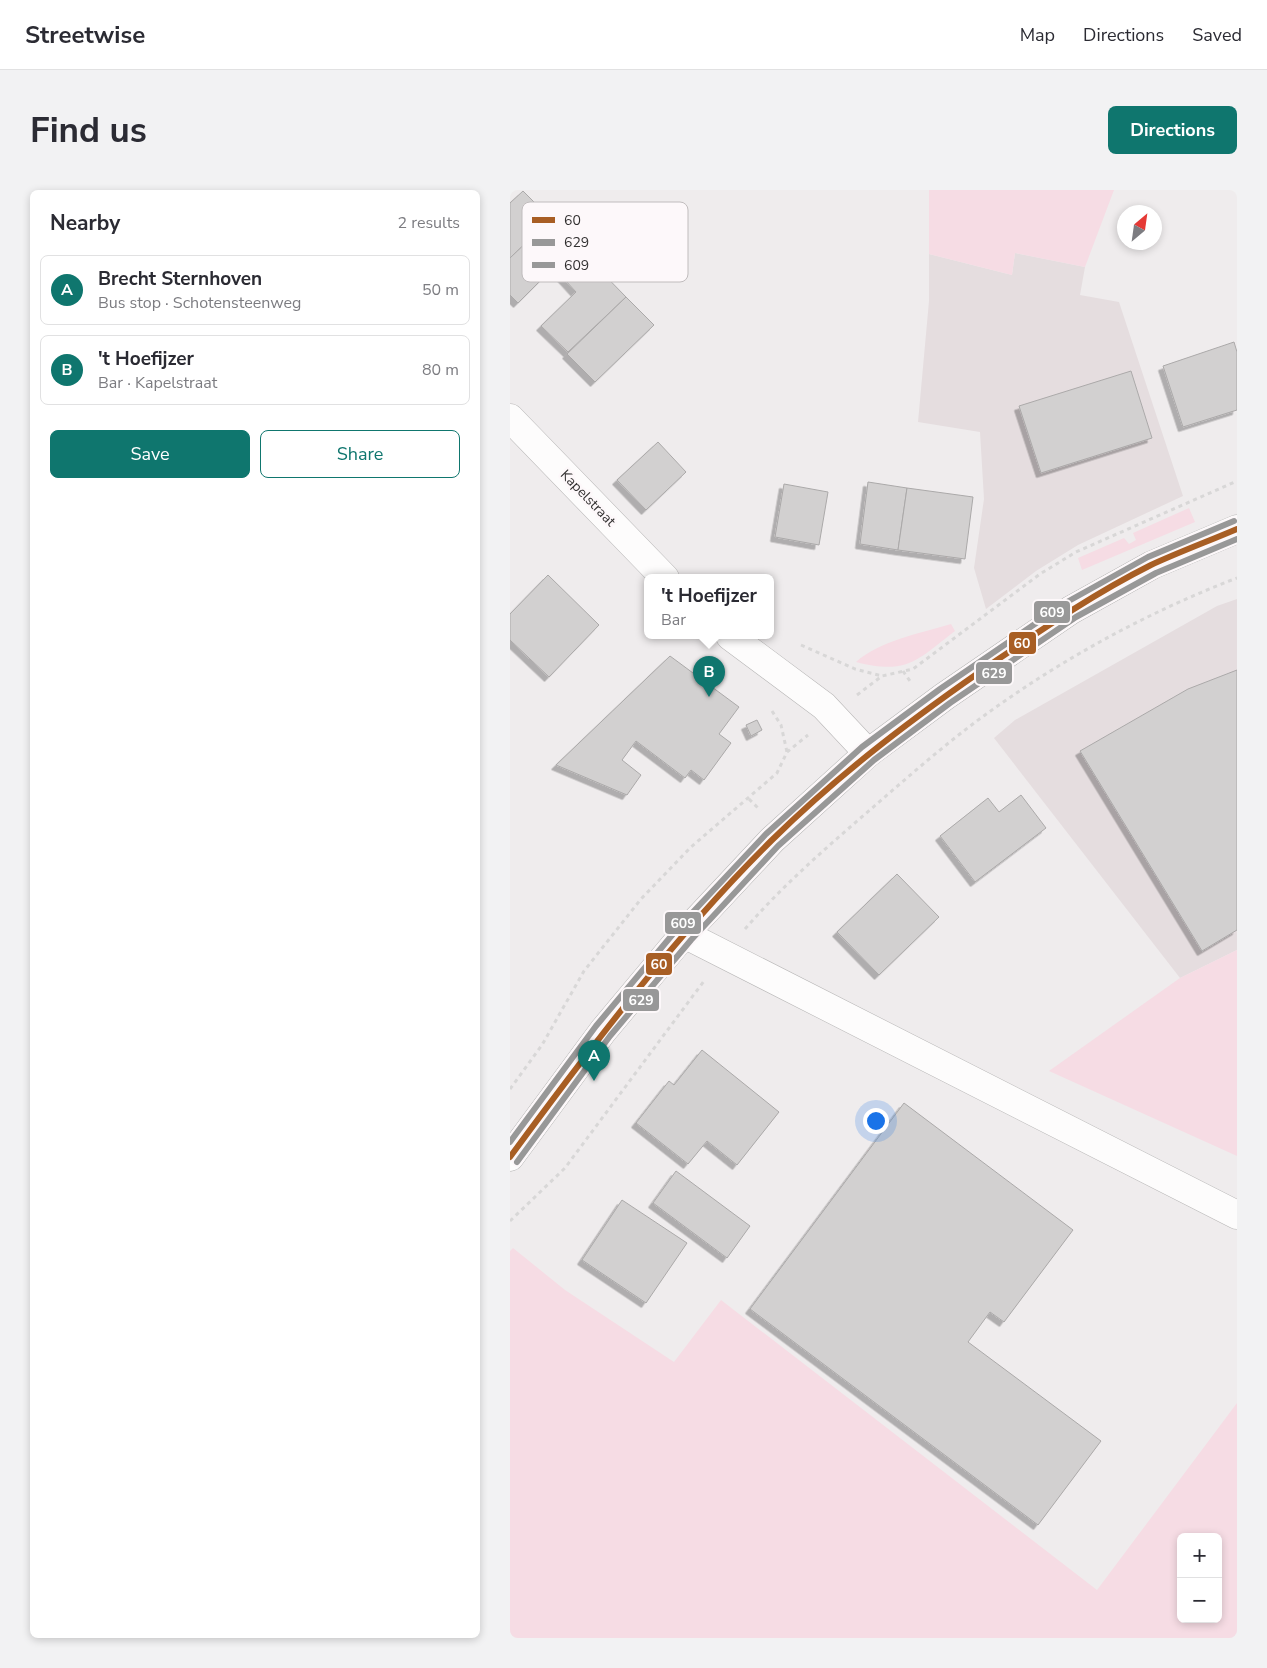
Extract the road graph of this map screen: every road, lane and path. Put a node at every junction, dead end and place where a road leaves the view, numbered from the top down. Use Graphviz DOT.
graph roads {
  1 [pos="510,418"];
  2 [pos="1237,528"];
  3 [pos="661,574"];
  4 [pos="1237,578"];
  5 [pos="734,639"];
  6 [pos="793,640"];
  7 [pos="882,676"];
  8 [pos="868,753"];
  9 [pos="684,934"];
  10 [pos="723,953"];
  11 [pos="510,1157"];
  12 [pos="1237,1215"];
  13 [pos="510,1221"];
  1 -- 3 [label="main road, Kapelstraat"];
  2 -- 8 [label="main road"];
  4 -- 10 [label="path"];
  5 -- 8 [label="main road"];
  6 -- 7 [label="path"];
  8 -- 9 [label="main road"];
  9 -- 10 [label="main road"];
  9 -- 11 [label="main road"];
  10 -- 12 [label="main road"];
  10 -- 13 [label="path"];
}
